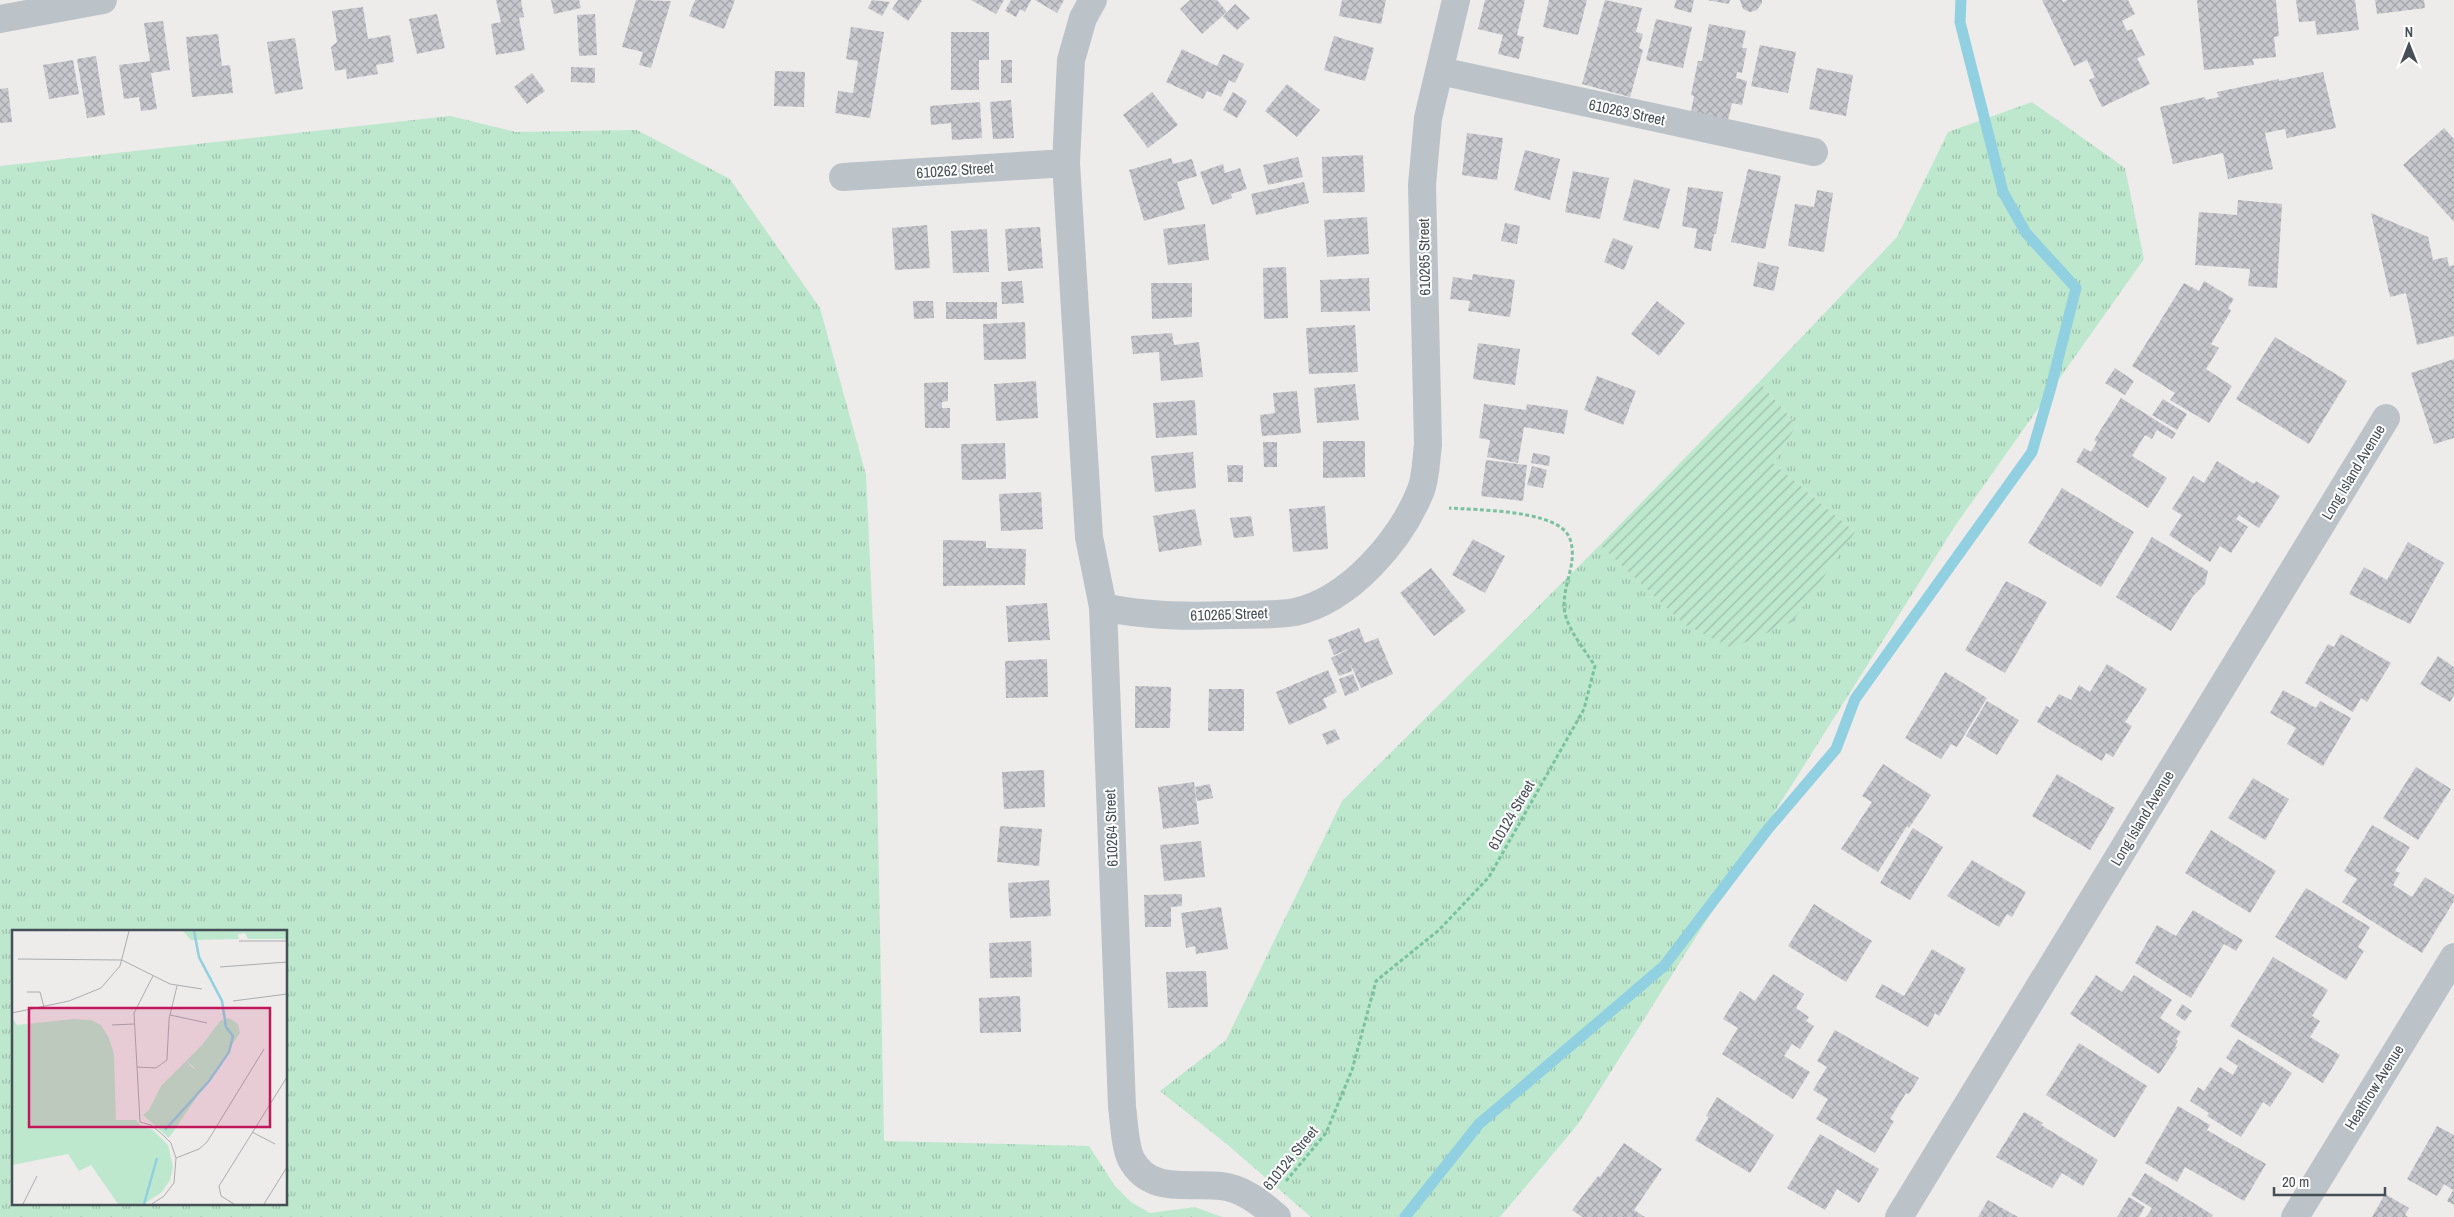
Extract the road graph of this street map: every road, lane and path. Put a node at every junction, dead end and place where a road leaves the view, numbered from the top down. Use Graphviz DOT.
graph roads {
  1 [pos="103,0"];
  2 [pos="1093,0"];
  3 [pos="1456,0"];
  4 [pos="0,19"];
  5 [pos="1440,71"];
  6 [pos="1814,152"];
  7 [pos="1066,163"];
  8 [pos="843,177"];
  9 [pos="2386,418"];
  10 [pos="1413,506"];
  11 [pos="1103,607"];
  12 [pos="2454,957"];
  13 [pos="1271,1212"];
  14 [pos="1898,1217"];
  15 [pos="2295,1217"];
  1 -- 4 [label="street"];
  2 -- 7 [label="street"];
  3 -- 5 [label="street, 610265 Street"];
  5 -- 6 [label="street, 610263 Street"];
  5 -- 10 [label="street, 610265 Street"];
  7 -- 8 [label="street, 610262 Street"];
  7 -- 11 [label="street"];
  9 -- 14 [label="street, Long Island Avenue"];
  10 -- 11 [label="street, 610265 Street"];
  10 -- 13 [label="path, 610124 Street"];
  11 -- 13 [label="street, 610264 Street"];
  12 -- 15 [label="street, Heathrow Avenue"];
}
